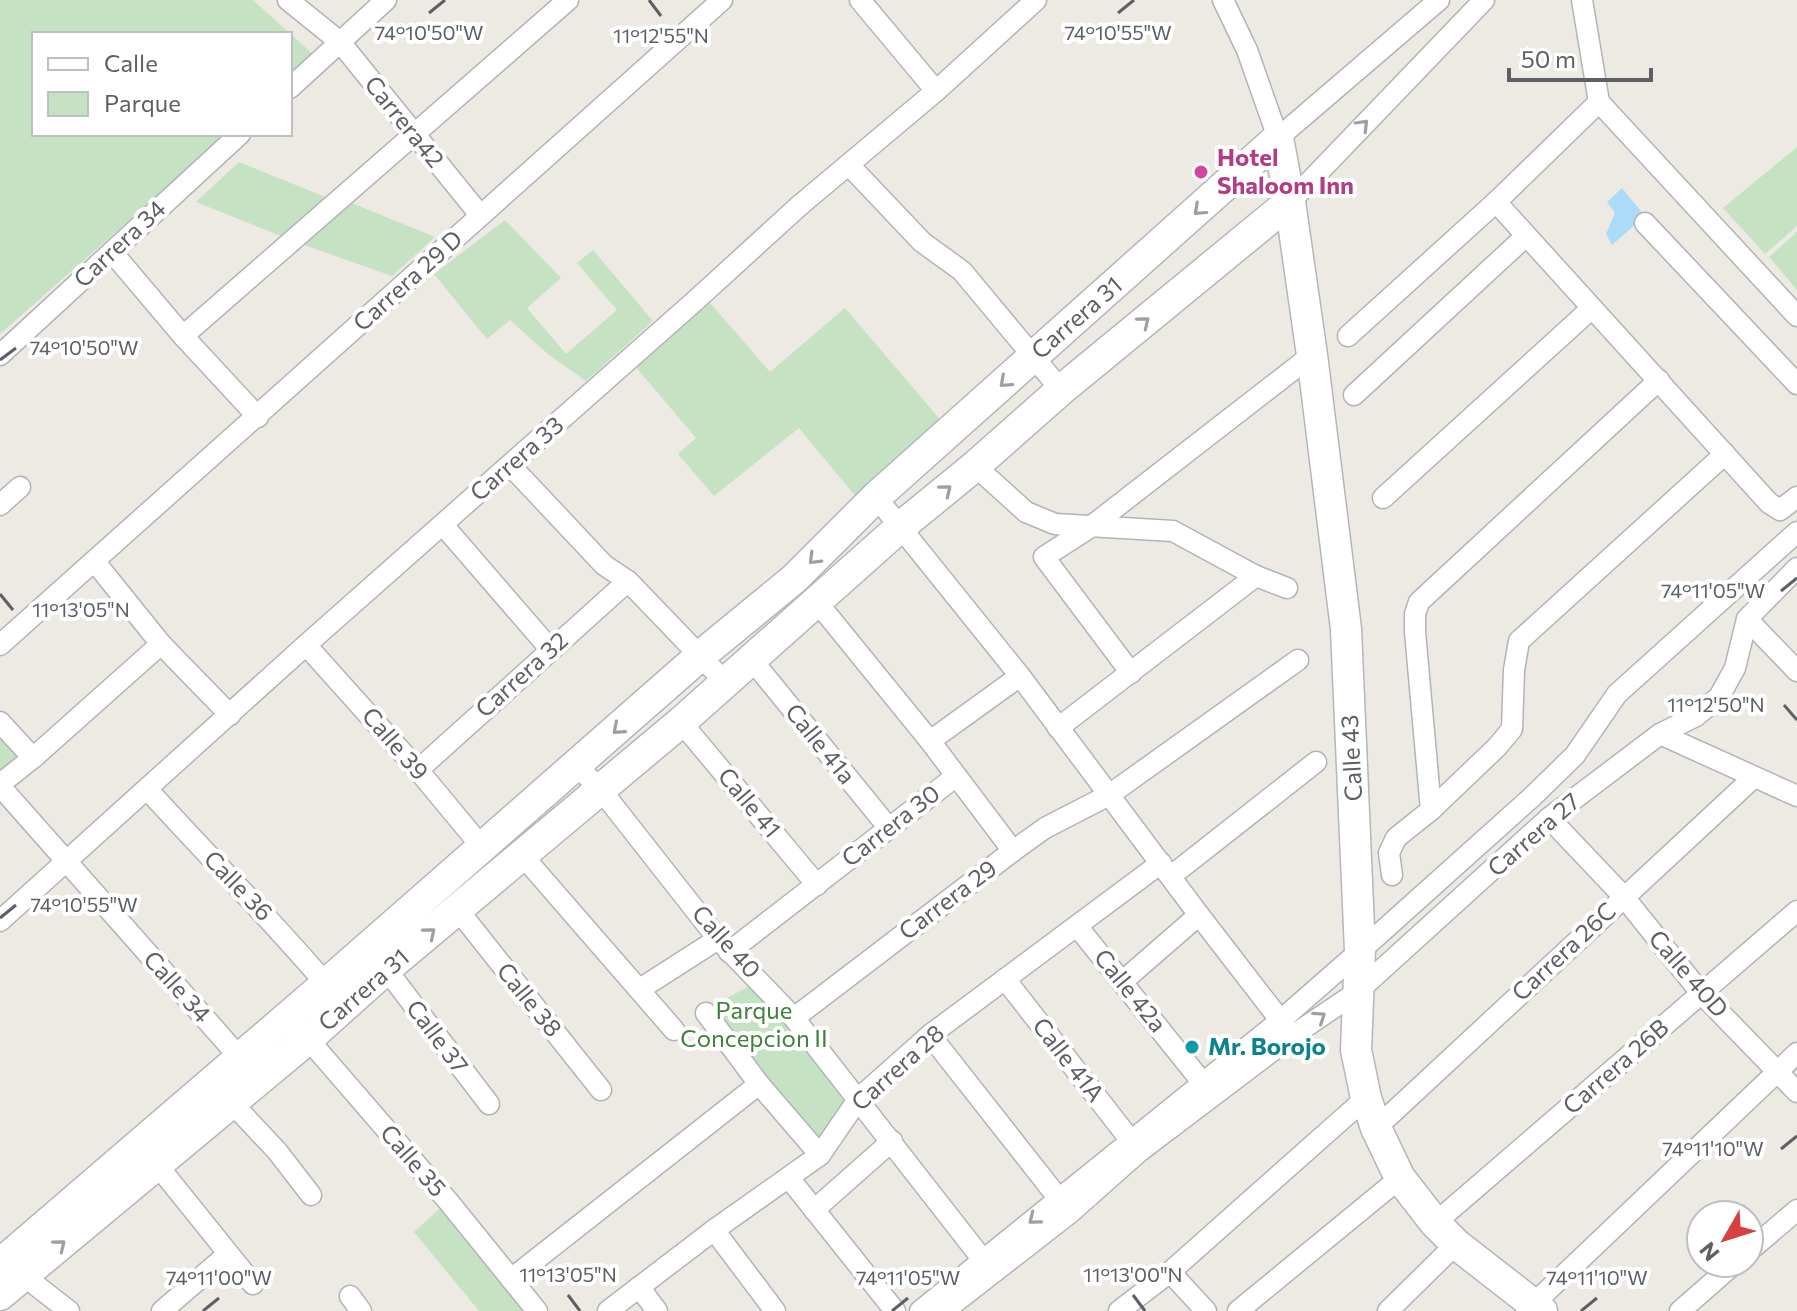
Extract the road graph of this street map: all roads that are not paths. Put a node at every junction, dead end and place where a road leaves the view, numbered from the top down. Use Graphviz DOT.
graph roads {
  1 [pos="288,0"];
  2 [pos="386,0"];
  3 [pos="568,0"];
  4 [pos="722,0"];
  5 [pos="860,0"];
  6 [pos="1036,0"];
  7 [pos="1223,0"];
  8 [pos="1439,0"];
  9 [pos="1484,0"];
  10 [pos="1582,0"];
  11 [pos="340,42"];
  12 [pos="292,86"];
  13 [pos="936,91"];
  14 [pos="1599,102"];
  15 [pos="414,134"];
  16 [pos="238,136"];
  17 [pos="1278,138"];
  18 [pos="849,165"];
  19 [pos="1290,202"];
  20 [pos="1496,202"];
  21 [pos="480,215"];
  22 [pos="1645,223"];
  23 [pos="1526,236"];
  24 [pos="112,252"];
  25 [pos="1592,308"];
  26 [pos="1797,316"];
  27 [pos="183,336"];
  28 [pos="1348,336"];
  29 [pos="0,355"];
  30 [pos="1312,355"];
  31 [pos="1033,357"];
  32 [pos="1659,380"];
  33 [pos="1797,384"];
  34 [pos="1061,390"];
  35 [pos="1354,395"];
  36 [pos="258,417"];
  37 [pos="1725,454"];
  38 [pos="511,466"];
  39 [pos="975,466"];
  40 [pos="20,487"];
  41 [pos="876,497"];
  42 [pos="1797,497"];
  43 [pos="1383,498"];
  44 [pos="0,505"];
  45 [pos="443,525"];
  46 [pos="1089,528"];
  47 [pos="898,529"];
  48 [pos="1797,532"];
  49 [pos="95,562"];
  50 [pos="1797,568"];
  51 [pos="1256,576"];
  52 [pos="628,581"];
  53 [pos="1287,588"];
  54 [pos="817,602"];
  55 [pos="1747,619"];
  56 [pos="161,644"];
  57 [pos="0,645"];
  58 [pos="306,645"];
  59 [pos="551,650"];
  60 [pos="700,656"];
  61 [pos="752,660"];
  62 [pos="1298,660"];
  63 [pos="1797,671"];
  64 [pos="1131,673"];
  65 [pos="1020,676"];
  66 [pos="726,683"];
  67 [pos="230,715"];
  68 [pos="0,722"];
  69 [pos="681,722"];
  70 [pos="1058,728"];
  71 [pos="1660,734"];
  72 [pos="930,741"];
  73 [pos="33,758"];
  74 [pos="1316,762"];
  75 [pos="576,765"];
  76 [pos="418,770"];
  77 [pos="955,777"];
  78 [pos="1753,778"];
  79 [pos="0,785"];
  80 [pos="148,790"];
  81 [pos="601,790"];
  82 [pos="1109,795"];
  83 [pos="1797,796"];
  84 [pos="1431,810"];
  85 [pos="1549,818"];
  86 [pos="888,827"];
  87 [pos="481,846"];
  88 [pos="1013,851"];
  89 [pos="522,855"];
  90 [pos="67,862"];
  91 [pos="1166,869"];
  92 [pos="1392,875"];
  93 [pos="817,885"];
  94 [pos="1432,887"];
  95 [pos="1624,897"];
  96 [pos="1451,908"];
  97 [pos="458,910"];
  98 [pos="1797,911"];
  99 [pos="1199,915"];
  100 [pos="0,921"];
  101 [pos="1077,926"];
  102 [pos="723,945"];
  103 [pos="1360,951"];
  104 [pos="386,969"];
  105 [pos="1005,979"];
  106 [pos="1123,981"];
  107 [pos="326,984"];
  108 [pos="640,989"];
  109 [pos="1357,992"];
  110 [pos="1701,993"];
  111 [pos="706,1013"];
  112 [pos="794,1018"];
  113 [pos="277,1025"];
  114 [pos="1286,1028"];
  115 [pos="674,1030"];
  116 [pos="930,1035"];
  117 [pos="308,1039"];
  118 [pos="1797,1053"];
  119 [pos="239,1057"];
  120 [pos="1777,1071"];
  121 [pos="259,1079"];
  122 [pos="759,1084"];
  123 [pos="1207,1088"];
  124 [pos="601,1090"];
  125 [pos="1797,1092"];
  126 [pos="859,1098"];
  127 [pos="1366,1098"];
  128 [pos="231,1102"];
  129 [pos="489,1104"];
  130 [pos="1376,1128"];
  131 [pos="892,1141"];
  132 [pos="1131,1141"];
  133 [pos="820,1155"];
  134 [pos="158,1166"];
  135 [pos="789,1178"];
  136 [pos="1400,1178"];
  137 [pos="311,1195"];
  138 [pos="1059,1199"];
  139 [pos="814,1210"];
  140 [pos="1797,1210"];
  141 [pos="714,1230"];
  142 [pos="1445,1234"];
  143 [pos="1765,1237"];
  144 [pos="228,1254"];
  145 [pos="988,1266"];
  146 [pos="1170,1272"];
  147 [pos="7,1274"];
  148 [pos="511,1279"];
  149 [pos="1717,1279"];
  150 [pos="253,1284"];
  151 [pos="639,1287"];
  152 [pos="1533,1309"];
  153 [pos="69,1311"];
  154 [pos="162,1311"];
  155 [pos="537,1311"];
  156 [pos="608,1311"];
  157 [pos="657,1311"];
  158 [pos="775,1311"];
  159 [pos="895,1311"];
  160 [pos="920,1311"];
  161 [pos="944,1311"];
  162 [pos="1119,1311"];
  163 [pos="1206,1311"];
  164 [pos="1238,1311"];
  165 [pos="1388,1311"];
  166 [pos="1680,1311"];
  1 -- 11 [label="street, Carrera42"];
  2 -- 11 [label="street"];
  3 -- 15 [label="street"];
  4 -- 21 [label="street, Carrera 29 D"];
  5 -- 13 [label="street"];
  6 -- 13 [label="street, Carrera 33"];
  7 -- 17 [label="street"];
  8 -- 17 [label="street"];
  19 -- 9 [label="street, one-way"];
  10 -- 14 [label="street"];
  11 -- 12 [label="street"];
  11 -- 15 [label="street, Carrera42"];
  13 -- 18 [label="street, Carrera 33"];
  14 -- 20 [label="street"];
  14 -- 26 [label="street"];
  15 -- 21 [label="street, Carrera42"];
  15 -- 27 [label="street"];
  16 -- 24 [label="street, Carrera 34"];
  17 -- 19 [label="street, Calle 43"];
  17 -- 31 [label="street, Carrera 31, one-way"];
  18 -- 31 [label="street"];
  18 -- 38 [label="street, Carrera 33"];
  19 -- 30 [label="street, Calle 43"];
  34 -- 19 [label="street, Carrera 31, one-way"];
  20 -- 23 [label="street"];
  20 -- 28 [label="street"];
  21 -- 36 [label="street, Carrera 29 D"];
  22 -- 33 [label="street"];
  23 -- 25 [label="street"];
  23 -- 35 [label="street"];
  24 -- 27 [label="street"];
  24 -- 29 [label="street, Carrera 34"];
  25 -- 32 [label="street"];
  25 -- 43 [label="street"];
  27 -- 36 [label="street"];
  30 -- 46 [label="street"];
  30 -- 103 [label="street, Calle 43"];
  31 -- 34 [label="street"];
  31 -- 41 [label="street, Carrera 31, one-way"];
  32 -- 37 [label="street"];
  32 -- 84 [label="street"];
  34 -- 39 [label="street, Carrera 31"];
  36 -- 49 [label="street, Carrera 29 D"];
  37 -- 42 [label="street"];
  37 -- 84 [label="street"];
  38 -- 45 [label="street, Carrera 33"];
  38 -- 52 [label="street"];
  39 -- 46 [label="street"];
  47 -- 39 [label="street, Carrera 31, one-way"];
  40 -- 44 [label="street"];
  41 -- 47 [label="street"];
  41 -- 60 [label="street, Carrera 31, one-way"];
  45 -- 58 [label="street, Carrera 33"];
  45 -- 59 [label="street"];
  46 -- 51 [label="street"];
  46 -- 64 [label="street"];
  47 -- 54 [label="street, Carrera 31"];
  47 -- 65 [label="street"];
  48 -- 94 [label="street, Carrera 27"];
  49 -- 56 [label="street"];
  49 -- 57 [label="street, Carrera 29 D"];
  50 -- 55 [label="street"];
  51 -- 53 [label="street"];
  51 -- 64 [label="street"];
  52 -- 59 [label="street, Carrera 32"];
  52 -- 60 [label="street"];
  54 -- 61 [label="street, Carrera 31"];
  54 -- 72 [label="street"];
  55 -- 63 [label="street"];
  55 -- 71 [label="street, Carrera 27"];
  56 -- 67 [label="street"];
  56 -- 73 [label="street"];
  58 -- 67 [label="street, Carrera 33"];
  58 -- 76 [label="street, Calle 39"];
  59 -- 76 [label="street, Carrera 32"];
  60 -- 66 [label="street"];
  60 -- 75 [label="street, Carrera 31, one-way"];
  61 -- 66 [label="street, Carrera 31"];
  61 -- 86 [label="street, Calle 41a"];
  62 -- 82 [label="street, Carrera 29"];
  64 -- 70 [label="street"];
  65 -- 70 [label="street"];
  65 -- 72 [label="street"];
  66 -- 69 [label="street, Carrera 31"];
  67 -- 80 [label="street, Carrera 33"];
  68 -- 73 [label="street"];
  69 -- 81 [label="street, Carrera 31"];
  69 -- 93 [label="street, Calle 41"];
  70 -- 82 [label="street"];
  71 -- 78 [label="street"];
  71 -- 85 [label="street, Carrera 27"];
  72 -- 77 [label="street, Carrera 30"];
  73 -- 79 [label="street"];
  74 -- 91 [label="street, Carrera 28"];
  75 -- 81 [label="street, Calle 40"];
  75 -- 87 [label="street, Carrera 31"];
  76 -- 87 [label="street, Calle 39"];
  77 -- 86 [label="street, Carrera 30"];
  77 -- 88 [label="street"];
  78 -- 83 [label="street"];
  78 -- 95 [label="street, Carrera 26C"];
  79 -- 90 [label="street, Calle 34"];
  80 -- 90 [label="street, Carrera 33"];
  80 -- 107 [label="street, Calle 36"];
  81 -- 89 [label="street, Carrera 31"];
  81 -- 102 [label="street, Calle 40"];
  82 -- 88 [label="street, Carrera 29"];
  82 -- 91 [label="street"];
  84 -- 92 [label="street"];
  85 -- 95 [label="street, Calle 40D"];
  85 -- 96 [label="street, Carrera 27"];
  86 -- 93 [label="street, Carrera 30"];
  87 -- 107 [label="street, Carrera 31"];
  88 -- 112 [label="street, Carrera 29"];
  89 -- 97 [label="street, Carrera 31"];
  89 -- 108 [label="street"];
  90 -- 100 [label="street, Carrera 33"];
  90 -- 119 [label="street, Calle 34"];
  91 -- 99 [label="street"];
  91 -- 101 [label="street, Carrera 28"];
  93 -- 102 [label="street, Carrera 30"];
  94 -- 96 [label="street"];
  94 -- 103 [label="street, Carrera 27"];
  95 -- 110 [label="street, Calle 40D"];
  95 -- 130 [label="street, Carrera 26C"];
  96 -- 109 [label="street, Carrera 27"];
  104 -- 97 [label="street, Carrera 31, one-way"];
  97 -- 124 [label="street, Calle 38"];
  98 -- 110 [label="street, Carrera 26B"];
  99 -- 106 [label="street"];
  99 -- 114 [label="street"];
  101 -- 105 [label="street, Carrera 28"];
  101 -- 106 [label="street, Calle 42a"];
  102 -- 108 [label="street, Carrera 30"];
  102 -- 112 [label="street, Calle 40"];
  103 -- 109 [label="street, Calle 43"];
  103 -- 114 [label="street, Carrera 27"];
  104 -- 117 [label="street, Carrera 31"];
  104 -- 129 [label="street, Calle 37"];
  105 -- 116 [label="street, Carrera 28"];
  105 -- 132 [label="street, Calle 41A"];
  106 -- 123 [label="street, Calle 42a"];
  107 -- 113 [label="street, Carrera 31"];
  108 -- 115 [label="street"];
  114 -- 109 [label="street, Carrera 27, one-way"];
  109 -- 127 [label="street, Calle 43"];
  110 -- 120 [label="street, Calle 40D"];
  110 -- 142 [label="street, Carrera 26B"];
  111 -- 122 [label="street"];
  112 -- 126 [label="street, Calle 40"];
  113 -- 117 [label="street, Calle 35"];
  113 -- 119 [label="street, Carrera 31"];
  114 -- 123 [label="street, Carrera 27"];
  116 -- 126 [label="street, Carrera 28"];
  116 -- 138 [label="street"];
  117 -- 121 [label="street, Carrera 31"];
  117 -- 148 [label="street, Calle 35"];
  118 -- 120 [label="street"];
  119 -- 121 [label="street, Calle 34"];
  119 -- 147 [label="street, Carrera 31"];
  120 -- 125 [label="street, Calle 40D"];
  120 -- 152 [label="street"];
  121 -- 128 [label="street, Carrera 31"];
  122 -- 133 [label="street"];
  122 -- 148 [label="street"];
  123 -- 132 [label="street, Carrera 27"];
  123 -- 145 [label="street, Carrera 27"];
  126 -- 131 [label="street, Calle 40"];
  126 -- 133 [label="street, Carrera 28"];
  127 -- 130 [label="street, Calle 43"];
  127 -- 146 [label="street"];
  128 -- 134 [label="street, Carrera 31"];
  128 -- 137 [label="street"];
  130 -- 136 [label="street, Calle 43"];
  131 -- 139 [label="street"];
  131 -- 145 [label="street, Calle 40"];
  132 -- 138 [label="street, Carrera 27"];
  133 -- 135 [label="street, Carrera 28"];
  134 -- 144 [label="street"];
  147 -- 134 [label="street, Carrera 31, one-way"];
  135 -- 139 [label="street"];
  135 -- 141 [label="street, Carrera 28"];
  136 -- 142 [label="street, Calle 43"];
  136 -- 164 [label="street"];
  138 -- 145 [label="street, Carrera 27, one-way"];
  139 -- 159 [label="street"];
  140 -- 143 [label="street"];
  141 -- 151 [label="street, Carrera 28"];
  141 -- 158 [label="street"];
  142 -- 152 [label="street, Calle 43"];
  142 -- 165 [label="street, Carrera 26B"];
  144 -- 150 [label="street"];
  144 -- 154 [label="street"];
  145 -- 160 [label="street, Carrera 27"];
  145 -- 161 [label="street, Carrera 27"];
  146 -- 162 [label="street"];
  146 -- 163 [label="street"];
  147 -- 153 [label="street"];
  148 -- 155 [label="street, Calle 35"];
  149 -- 166 [label="street"];
  151 -- 156 [label="street, Carrera 28"];
  151 -- 157 [label="street"];
}
